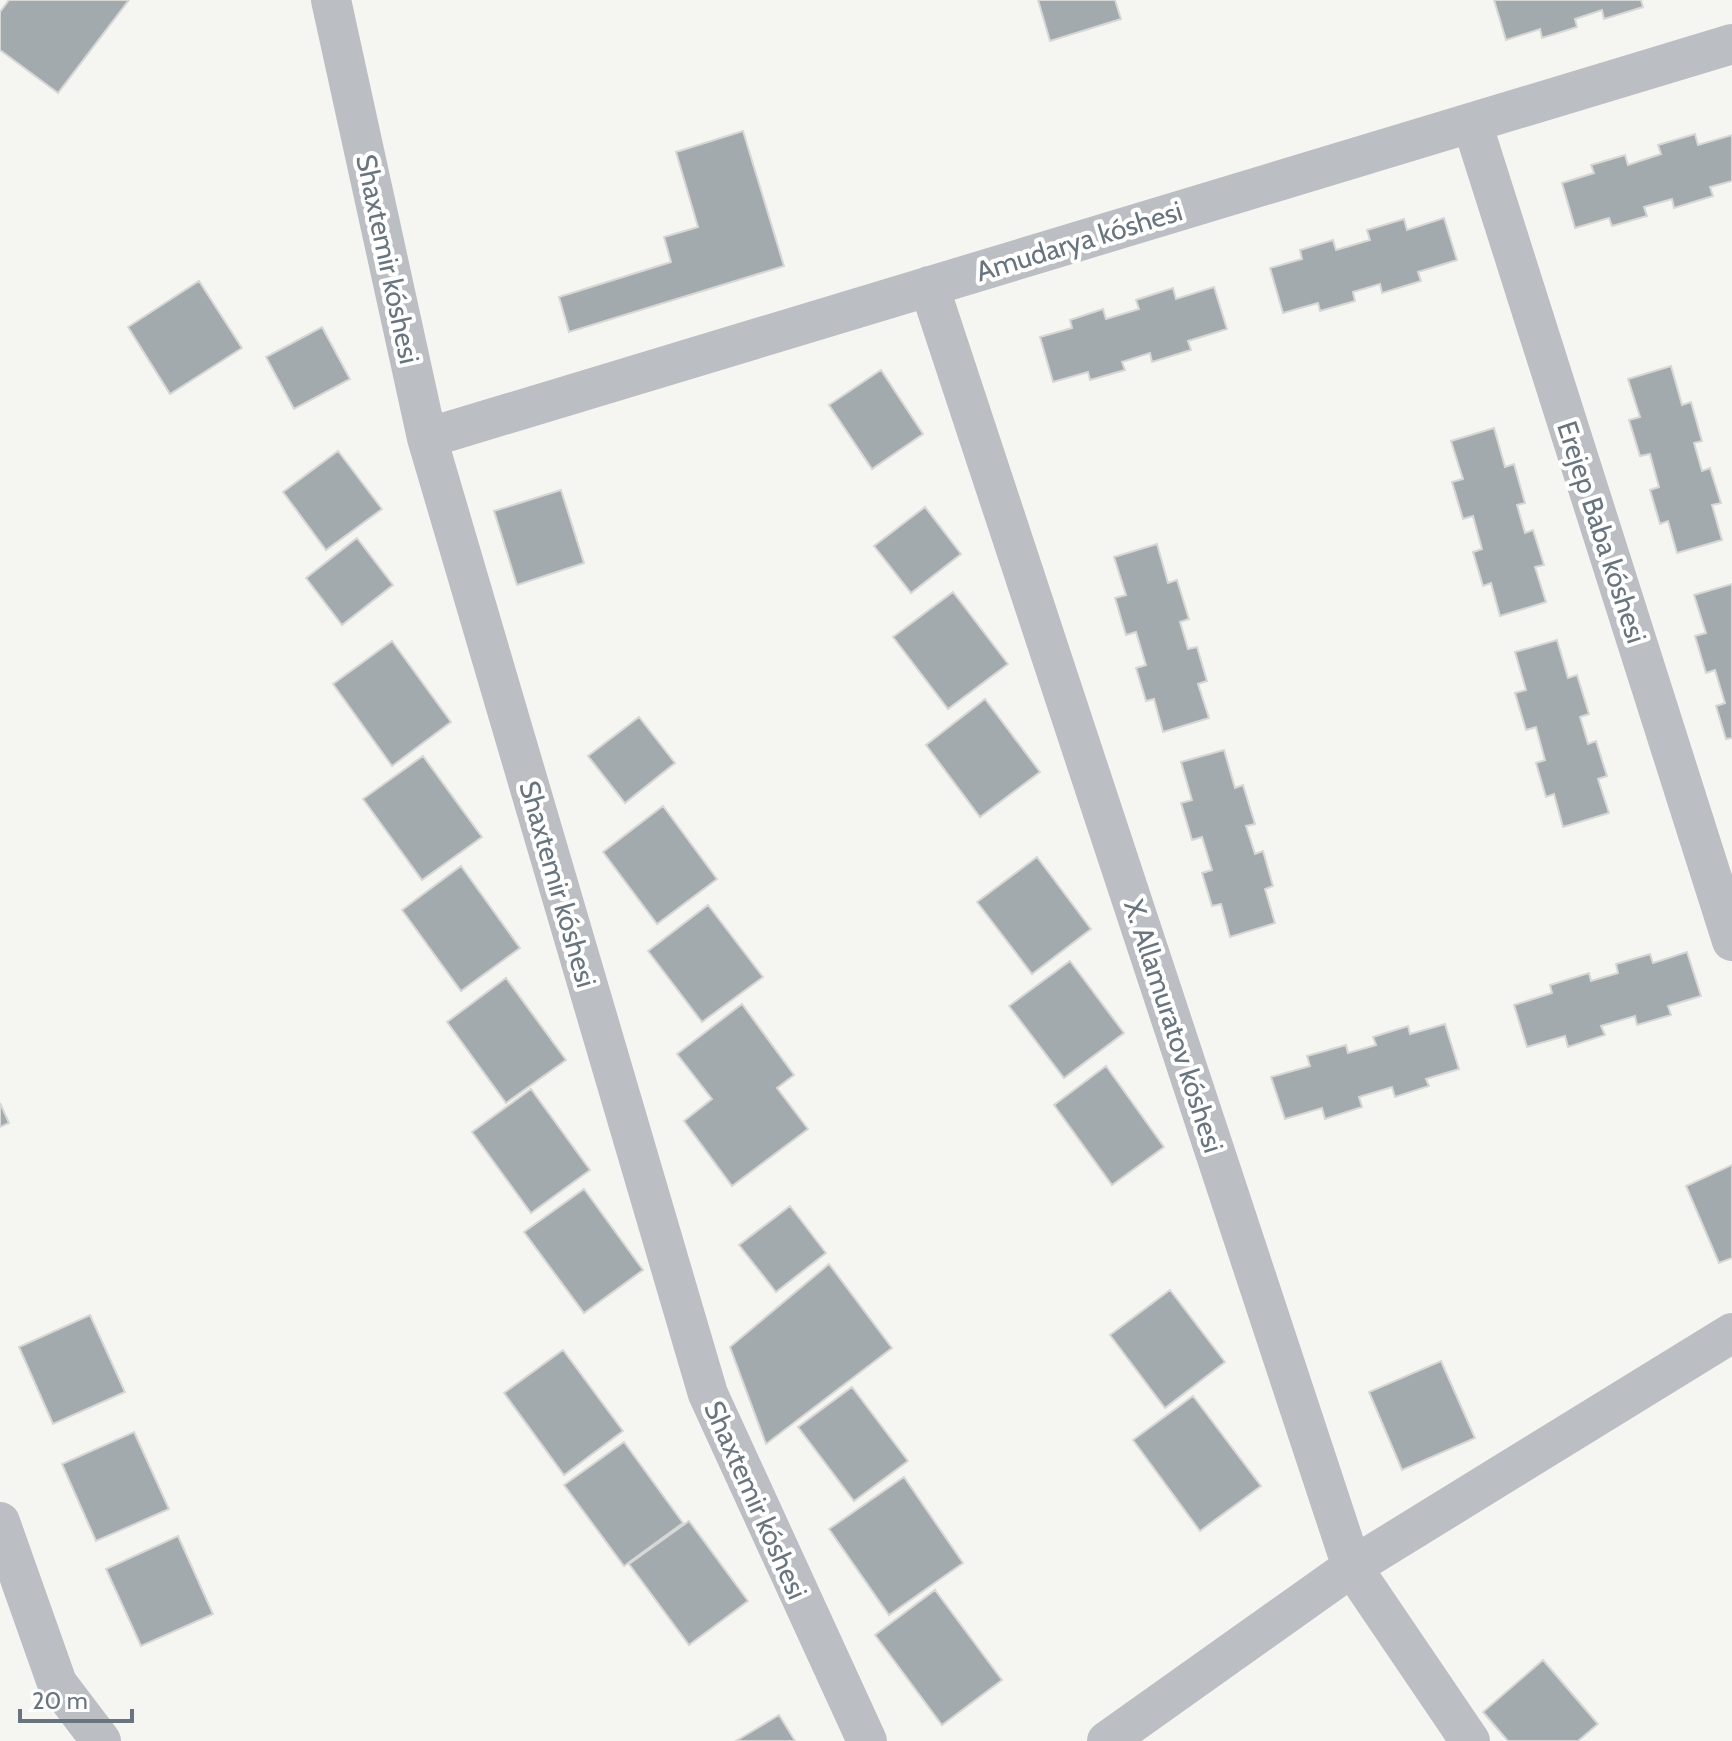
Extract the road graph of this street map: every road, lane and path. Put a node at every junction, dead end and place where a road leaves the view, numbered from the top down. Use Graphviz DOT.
graph roads {
  1 [pos="331,0"];
  2 [pos="1732,44"];
  3 [pos="1472,123"];
  4 [pos="929,286"];
  5 [pos="427,438"];
  6 [pos="1732,941"];
  7 [pos="1732,1333"];
  8 [pos="0,1522"];
  9 [pos="1352,1567"];
  10 [pos="101,1741"];
  11 [pos="867,1741"];
  12 [pos="1107,1741"];
  13 [pos="1470,1741"];
  1 -- 5 [label="street, Shaxtemir kóshesi"];
  2 -- 3 [label="street, Amudarya kóshesi"];
  3 -- 4 [label="street, Amudarya kóshesi"];
  3 -- 6 [label="street, Erejep Baba kóshesi"];
  4 -- 5 [label="street, Amudarya kóshesi"];
  4 -- 9 [label="street, X. Allamuratov kóshesi"];
  5 -- 11 [label="street, Shaxtemir kóshesi"];
  7 -- 9 [label="street"];
  8 -- 10 [label="street"];
  9 -- 12 [label="street"];
  9 -- 13 [label="street, X. Allamuratov kóshesi"];
}
